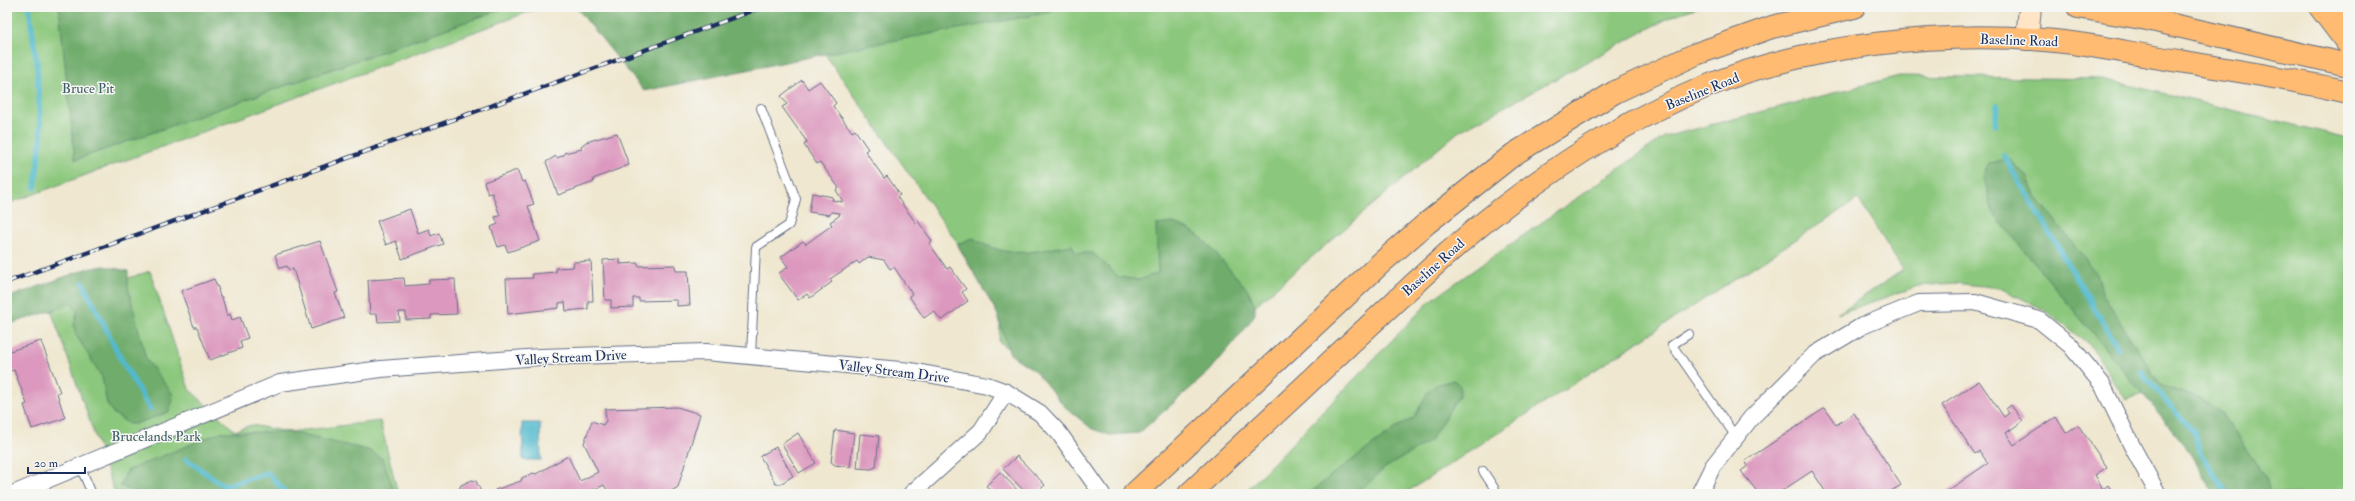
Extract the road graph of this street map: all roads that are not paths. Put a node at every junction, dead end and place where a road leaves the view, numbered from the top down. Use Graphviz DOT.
graph roads {
  1 [pos="1854,7"];
  2 [pos="2030,7"];
  3 [pos="2078,7"];
  4 [pos="2144,7"];
  5 [pos="2320,7"];
  6 [pos="2346,7"];
  7 [pos="2348,10"];
  8 [pos="2188,28"];
  9 [pos="2027,39"];
  10 [pos="2348,44"];
  11 [pos="2348,65"];
  12 [pos="2348,92"];
  13 [pos="761,108"];
  14 [pos="1689,334"];
  15 [pos="751,356"];
  16 [pos="1006,392"];
  17 [pos="1268,421"];
  18 [pos="1736,437"];
  19 [pos="80,466"];
  20 [pos="1483,471"];
  21 [pos="13,494"];
  22 [pos="92,494"];
  23 [pos="911,494"];
  24 [pos="1102,494"];
  25 [pos="1134,494"];
  26 [pos="1189,494"];
  27 [pos="1208,494"];
  28 [pos="1498,494"];
  29 [pos="1699,494"];
  30 [pos="2158,494"];
  1 -- 25 [label="main road"];
  2 -- 9 [label="main road"];
  3 -- 8 [label="main road"];
  4 -- 8 [label="main road"];
  5 -- 10 [label="main road"];
  6 -- 7 [label="main road"];
  8 -- 11 [label="main road"];
  9 -- 12 [label="main road, Baseline Road"];
  9 -- 17 [label="main road, Baseline Road"];
  13 -- 15 [label="lane"];
  14 -- 18 [label="lane"];
  15 -- 16 [label="street, Valley Stream Drive"];
  15 -- 19 [label="street, Valley Stream Drive"];
  16 -- 23 [label="street"];
  16 -- 24 [label="street, Valley Stream Drive"];
  17 -- 26 [label="main road, Baseline Road"];
  17 -- 27 [label="main road"];
  18 -- 29 [label="street"];
  18 -- 30 [label="street"];
  19 -- 21 [label="street, Valley Stream Drive"];
  19 -- 22 [label="lane"];
  20 -- 28 [label="lane"];
}
